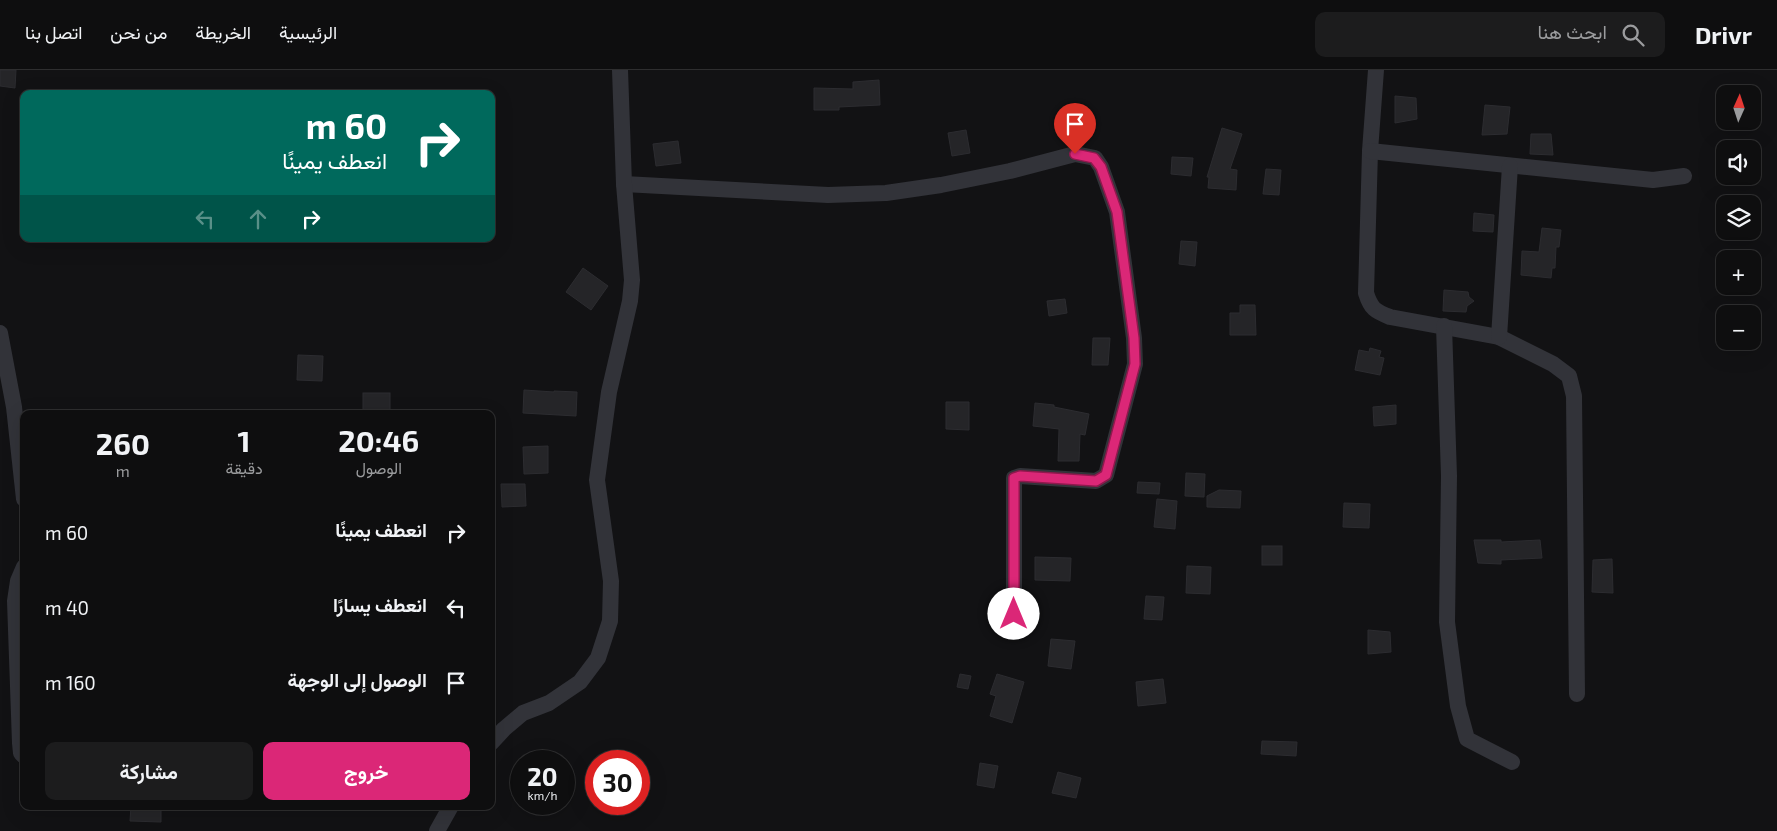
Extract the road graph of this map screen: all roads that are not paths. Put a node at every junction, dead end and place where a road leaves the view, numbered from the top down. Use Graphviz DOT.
graph roads {
  1 [pos="620,70"];
  2 [pos="1376,70"];
  3 [pos="1370,152"];
  4 [pos="1510,166"];
  5 [pos="1684,176"];
  6 [pos="624,184"];
  7 [pos="1444,326"];
  8 [pos="0,333"];
  9 [pos="1499,337"];
  10 [pos="20,462"];
  11 [pos="20,576"];
  12 [pos="1014,614"];
  13 [pos="1577,694"];
  14 [pos="495,739"];
  15 [pos="20,743"];
  16 [pos="1512,762"];
  17 [pos="449,810"];
  18 [pos="437,831"];
  1 -- 6 [label="street"];
  2 -- 3 [label="street"];
  3 -- 4 [label="street"];
  3 -- 7 [label="street"];
  4 -- 5 [label="street"];
  4 -- 9 [label="street"];
  6 -- 12 [label="street"];
  6 -- 14 [label="street"];
  7 -- 9 [label="street"];
  7 -- 16 [label="street"];
  8 -- 10 [label="street"];
  9 -- 13 [label="street"];
  11 -- 15 [label="street"];
  17 -- 18 [label="street"];
}
